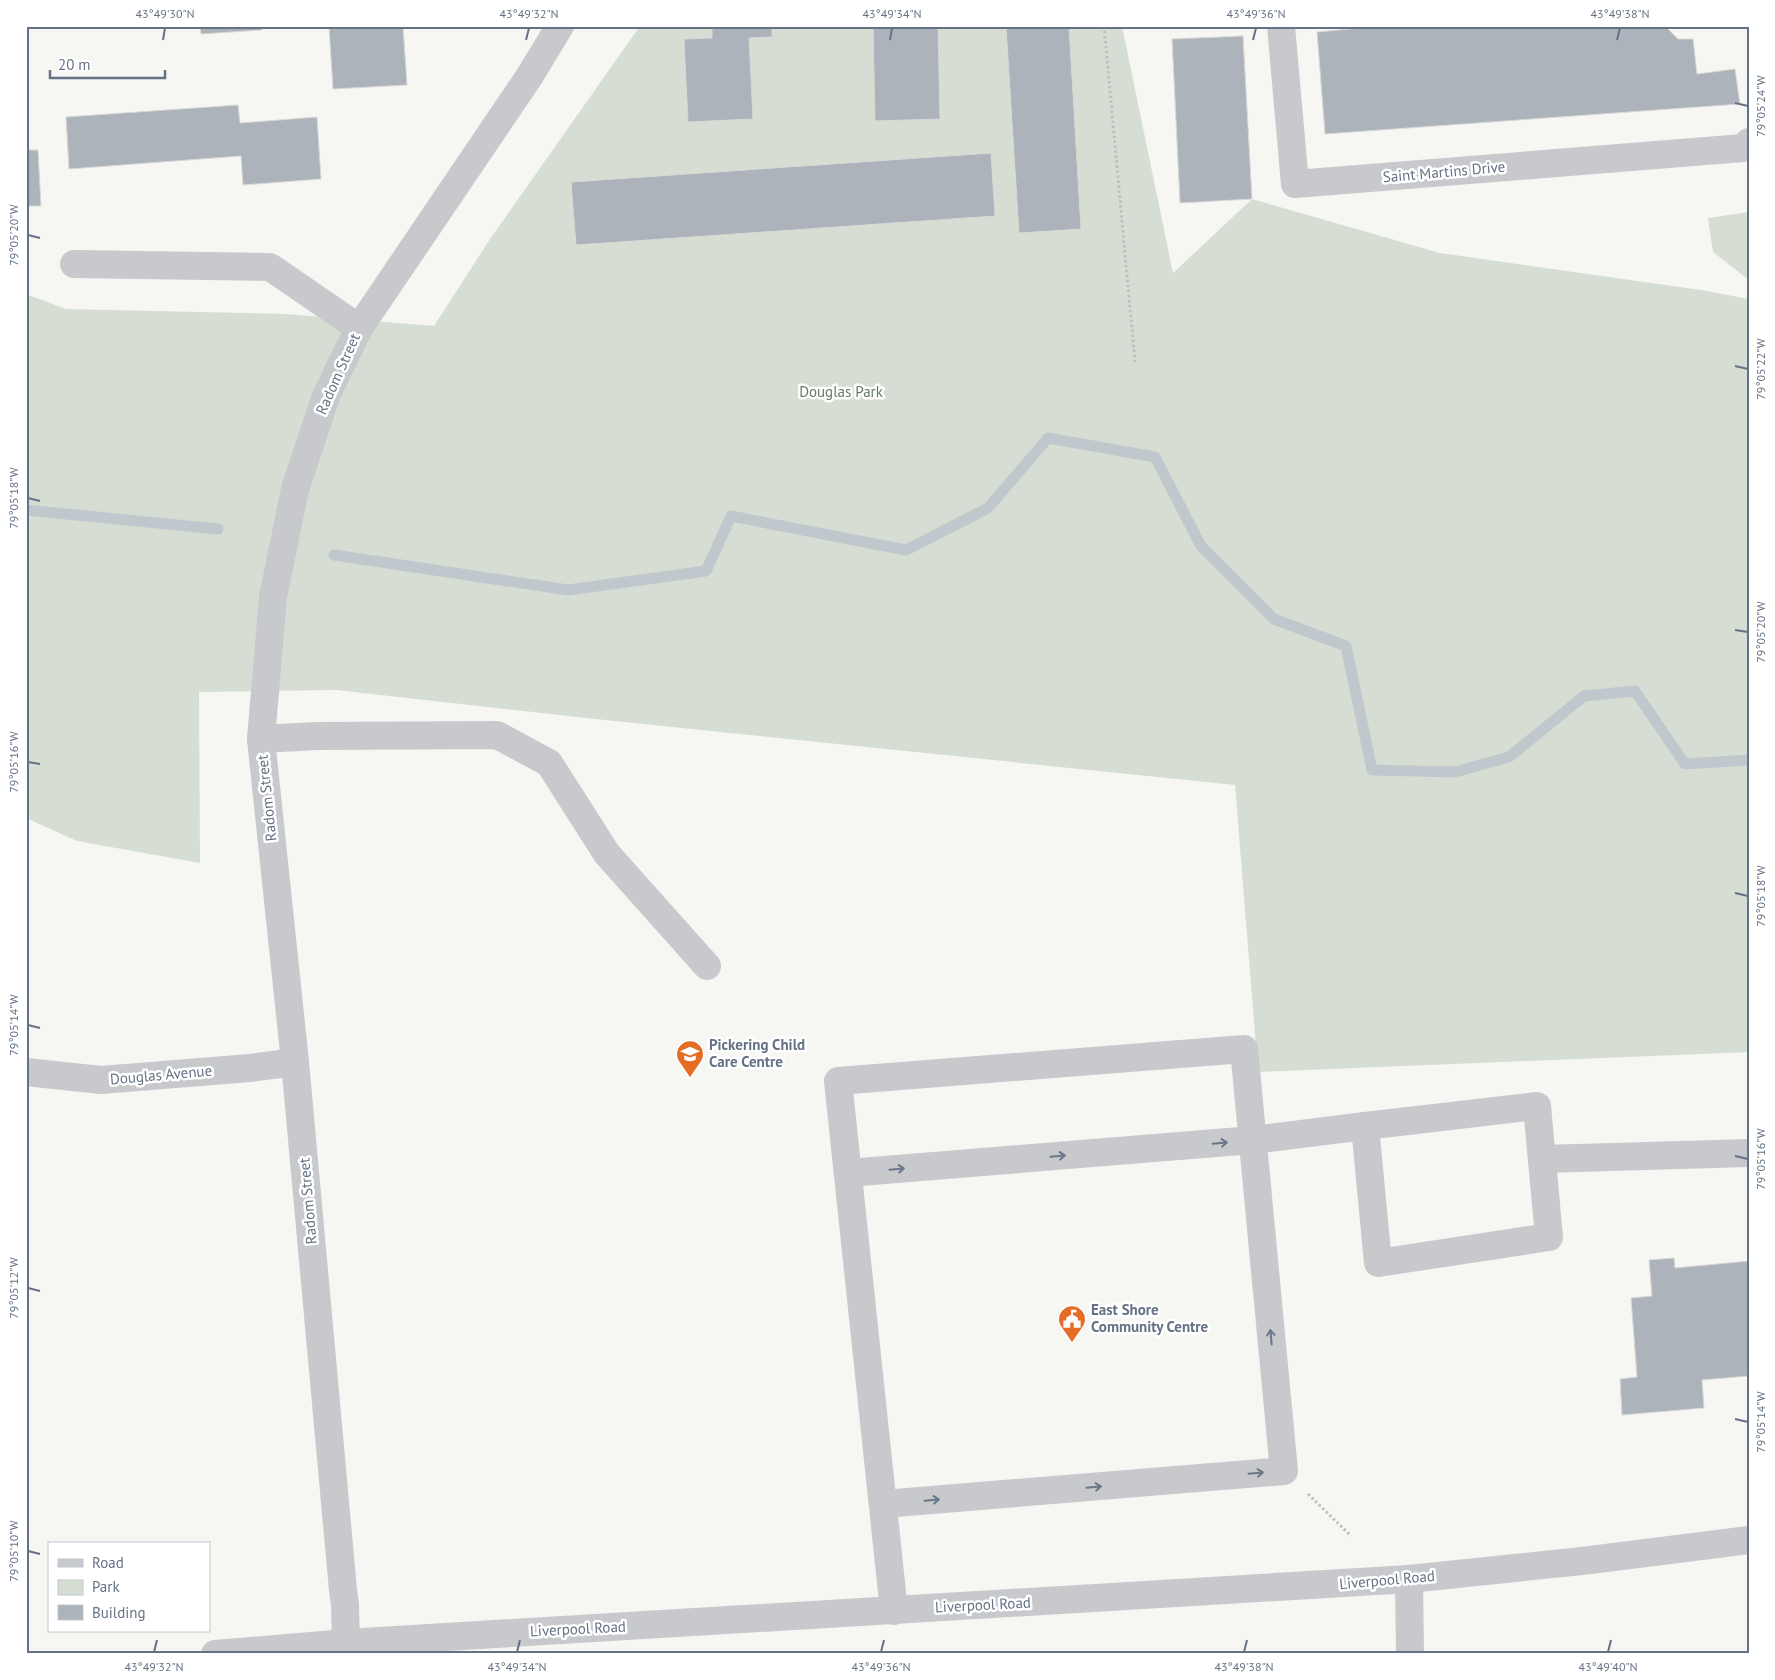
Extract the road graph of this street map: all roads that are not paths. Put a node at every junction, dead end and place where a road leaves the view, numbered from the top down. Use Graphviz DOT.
graph roads {
  1 [pos="560,26"];
  2 [pos="1281,26"];
  3 [pos="1749,142"];
  4 [pos="74,264"];
  5 [pos="359,328"];
  6 [pos="261,739"];
  7 [pos="707,966"];
  8 [pos="295,1062"];
  9 [pos="26,1072"];
  10 [pos="1365,1126"];
  11 [pos="1252,1140"];
  12 [pos="1749,1153"];
  13 [pos="1542,1158"];
  14 [pos="848,1173"];
  15 [pos="883,1504"];
  16 [pos="1749,1540"];
  17 [pos="1409,1579"];
  18 [pos="894,1610"];
  19 [pos="346,1643"];
  20 [pos="215,1654"];
  21 [pos="1410,1654"];
  1 -- 5 [label="street, Radom Street"];
  2 -- 3 [label="street, Saint Martins Drive"];
  4 -- 5 [label="street"];
  5 -- 6 [label="street, Radom Street"];
  6 -- 7 [label="street"];
  6 -- 8 [label="street, Radom Street"];
  8 -- 9 [label="street, Douglas Avenue"];
  8 -- 19 [label="street, Radom Street"];
  10 -- 11 [label="street"];
  10 -- 13 [label="street"];
  10 -- 13 [label="street"];
  14 -- 11 [label="street, one-way"];
  11 -- 14 [label="street"];
  15 -- 11 [label="street, one-way"];
  12 -- 13 [label="street"];
  14 -- 15 [label="street"];
  15 -- 18 [label="street"];
  16 -- 17 [label="street, Liverpool Road"];
  17 -- 18 [label="street, Liverpool Road"];
  17 -- 21 [label="street"];
  18 -- 19 [label="street, Liverpool Road"];
  19 -- 20 [label="street, Liverpool Road"];
}
